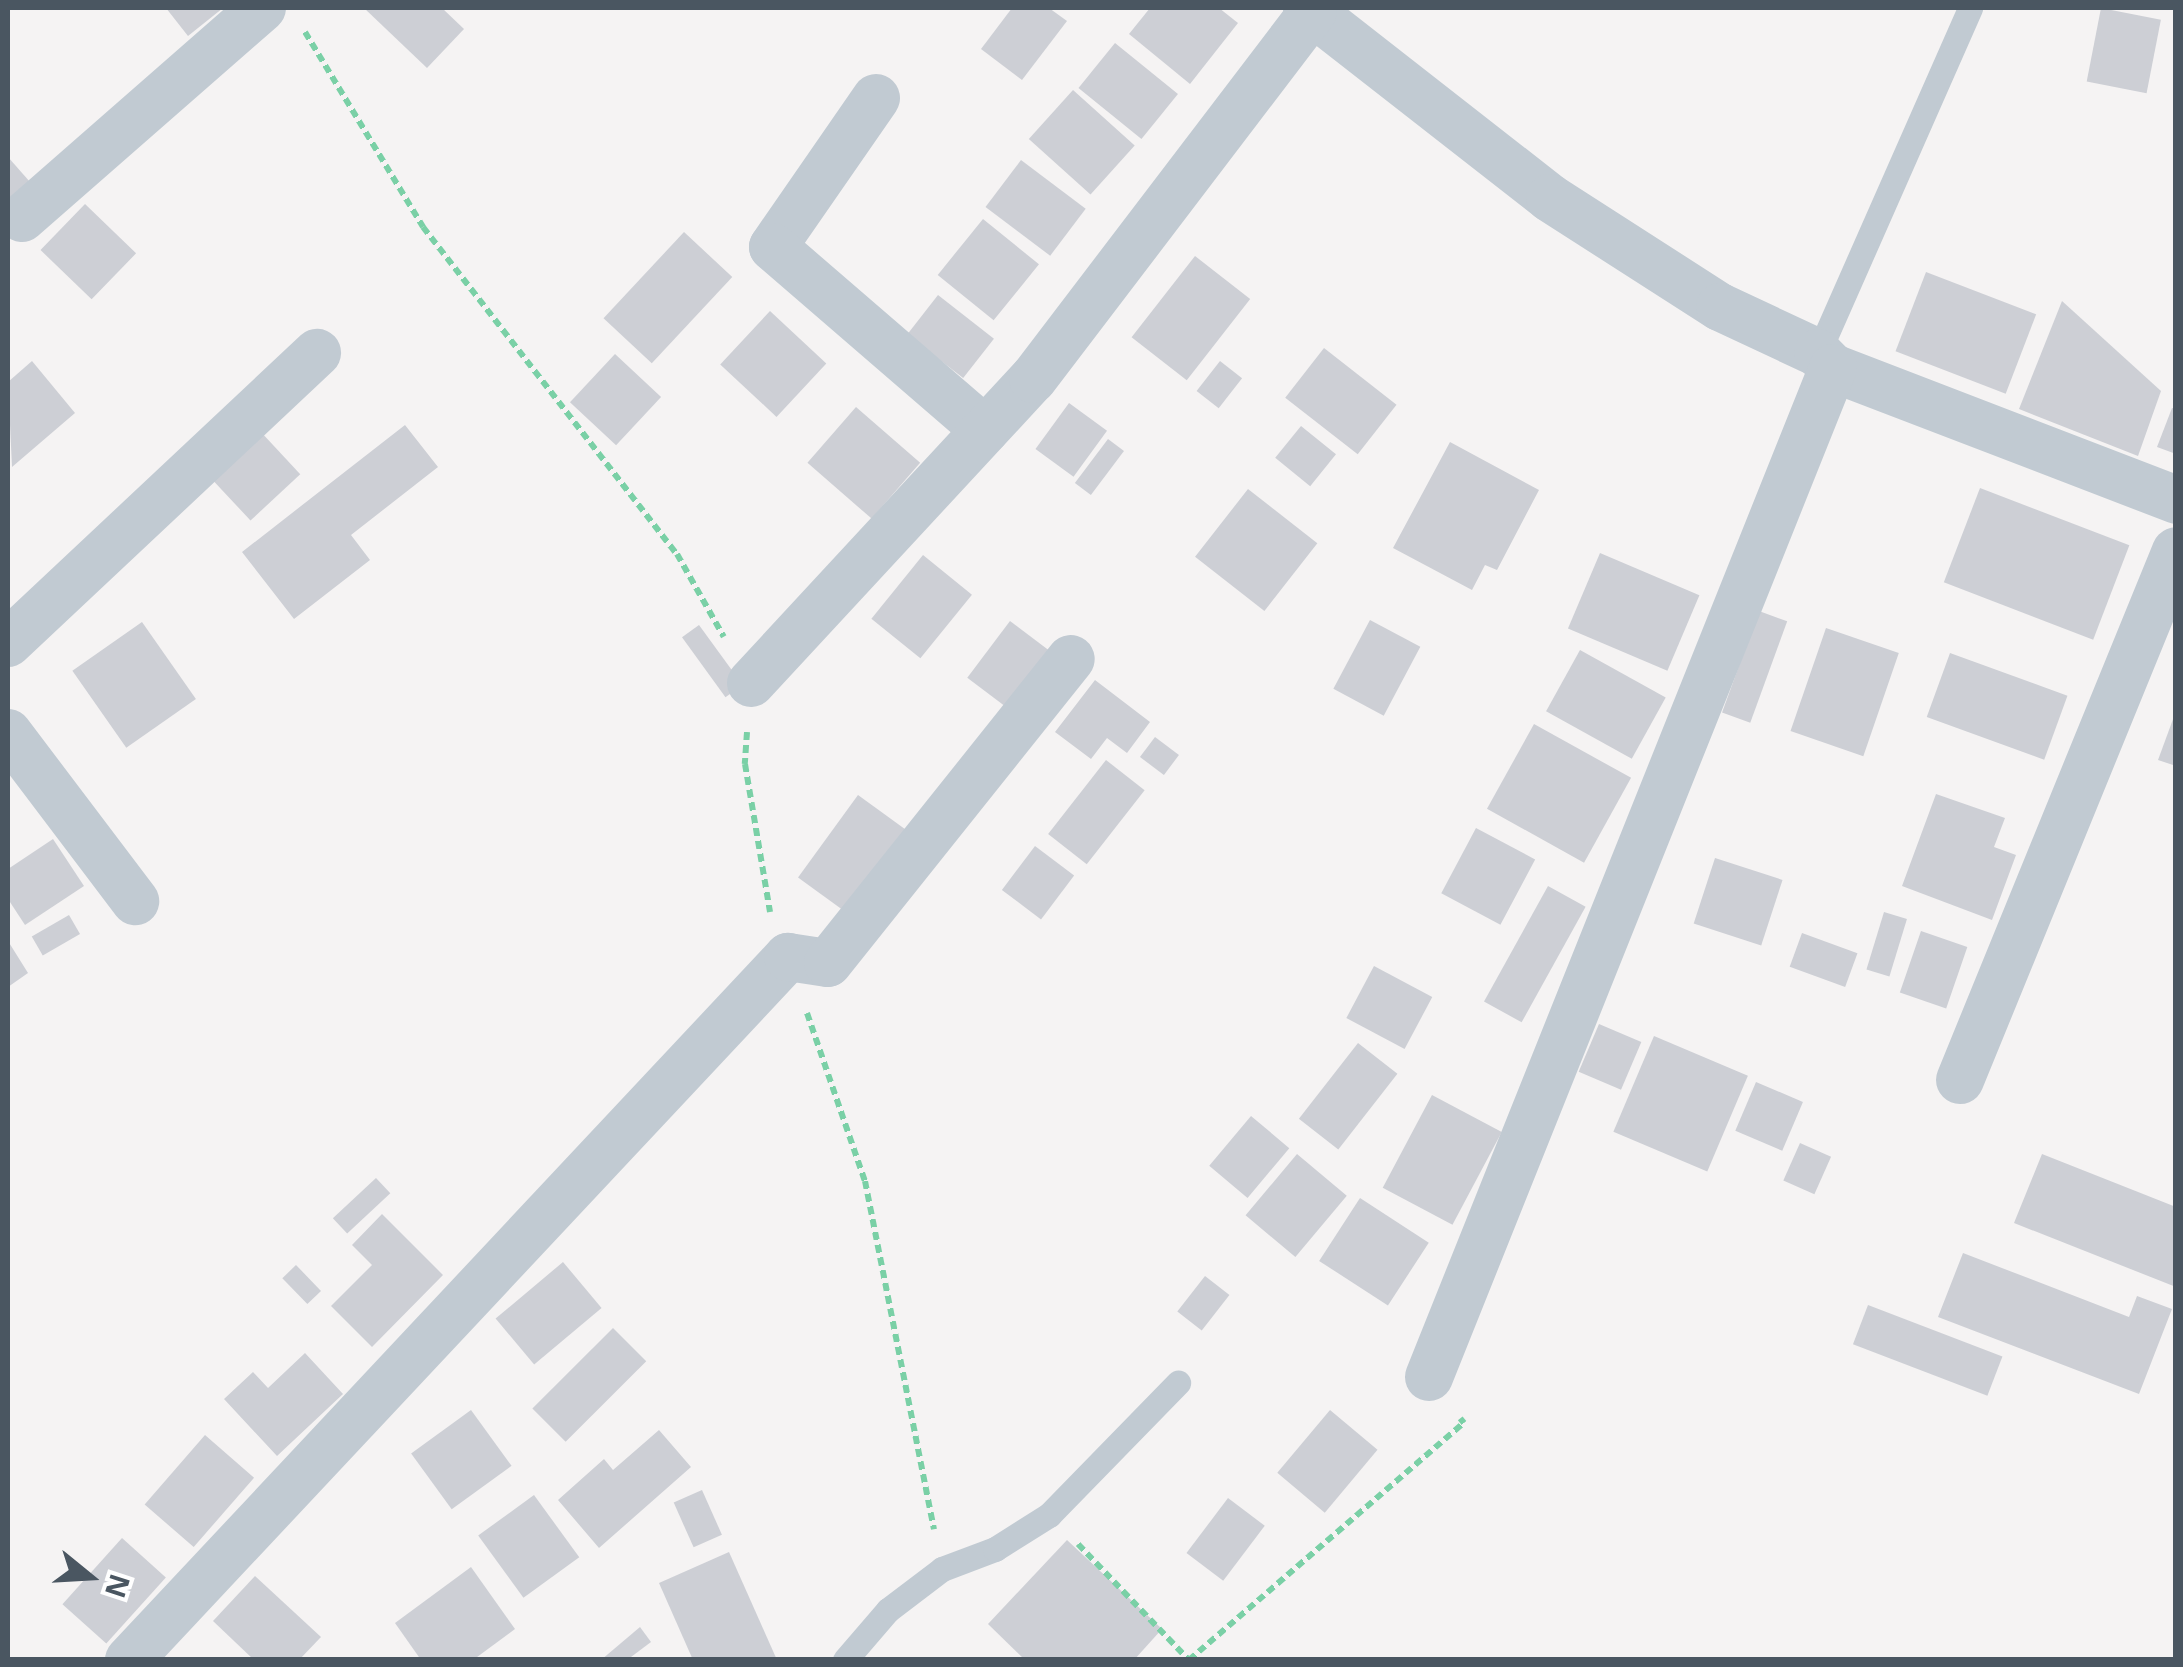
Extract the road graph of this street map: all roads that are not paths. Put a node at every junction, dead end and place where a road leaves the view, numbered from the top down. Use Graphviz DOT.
graph roads {
  1 [pos="1970,8"];
  2 [pos="1310,10"];
  3 [pos="281,16"];
  4 [pos="876,98"];
  5 [pos="22,218"];
  6 [pos="317,353"];
  7 [pos="1826,361"];
  8 [pos="984,430"];
  9 [pos="2176,500"];
  10 [pos="2176,550"];
  11 [pos="8,643"];
  12 [pos="1071,659"];
  13 [pos="750,682"];
  14 [pos="12,747"];
  15 [pos="135,902"];
  16 [pos="1960,1080"];
  17 [pos="1428,1377"];
  18 [pos="1178,1383"];
  19 [pos="129,1660"];
  20 [pos="845,1660"];
  1 -- 7 [label="lane"];
  2 -- 7 [label="street"];
  2 -- 8 [label="street"];
  3 -- 5 [label="street"];
  4 -- 8 [label="street"];
  6 -- 11 [label="street"];
  7 -- 9 [label="street"];
  7 -- 17 [label="street"];
  8 -- 13 [label="street"];
  10 -- 16 [label="street"];
  12 -- 19 [label="street"];
  14 -- 15 [label="street"];
  18 -- 20 [label="lane"];
}
